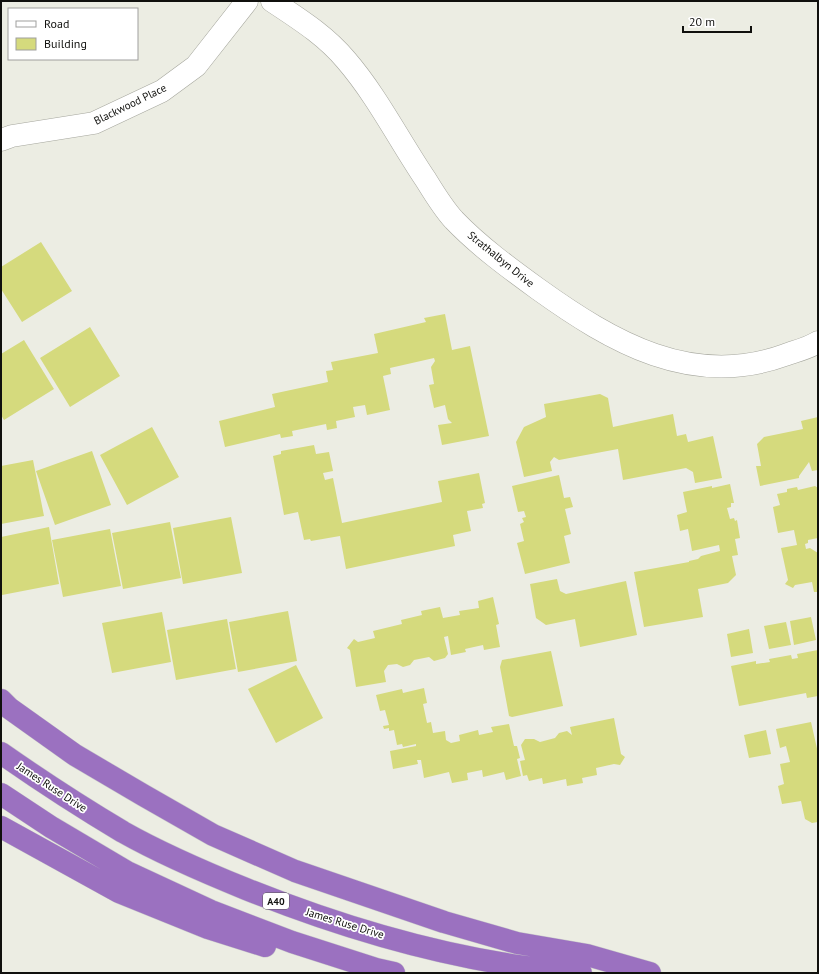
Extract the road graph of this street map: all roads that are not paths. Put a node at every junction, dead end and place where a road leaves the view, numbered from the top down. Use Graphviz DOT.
graph roads {
  1 [pos="247,1"];
  2 [pos="272,1"];
  3 [pos="1,140"];
  4 [pos="818,342"];
  5 [pos="1,700"];
  6 [pos="1,753"];
  7 [pos="1,794"];
  8 [pos="1,827"];
  9 [pos="385,971"];
  10 [pos="581,973"];
  11 [pos="650,973"];
  1 -- 3 [label="street, Blackwood Place"];
  2 -- 4 [label="street, Strathalbyn Drive"];
  5 -- 11 [label="highway"];
  6 -- 10 [label="highway, James Ruse Drive / A40"];
  7 -- 9 [label="highway"];
  8 -- 9 [label="highway"];
}
